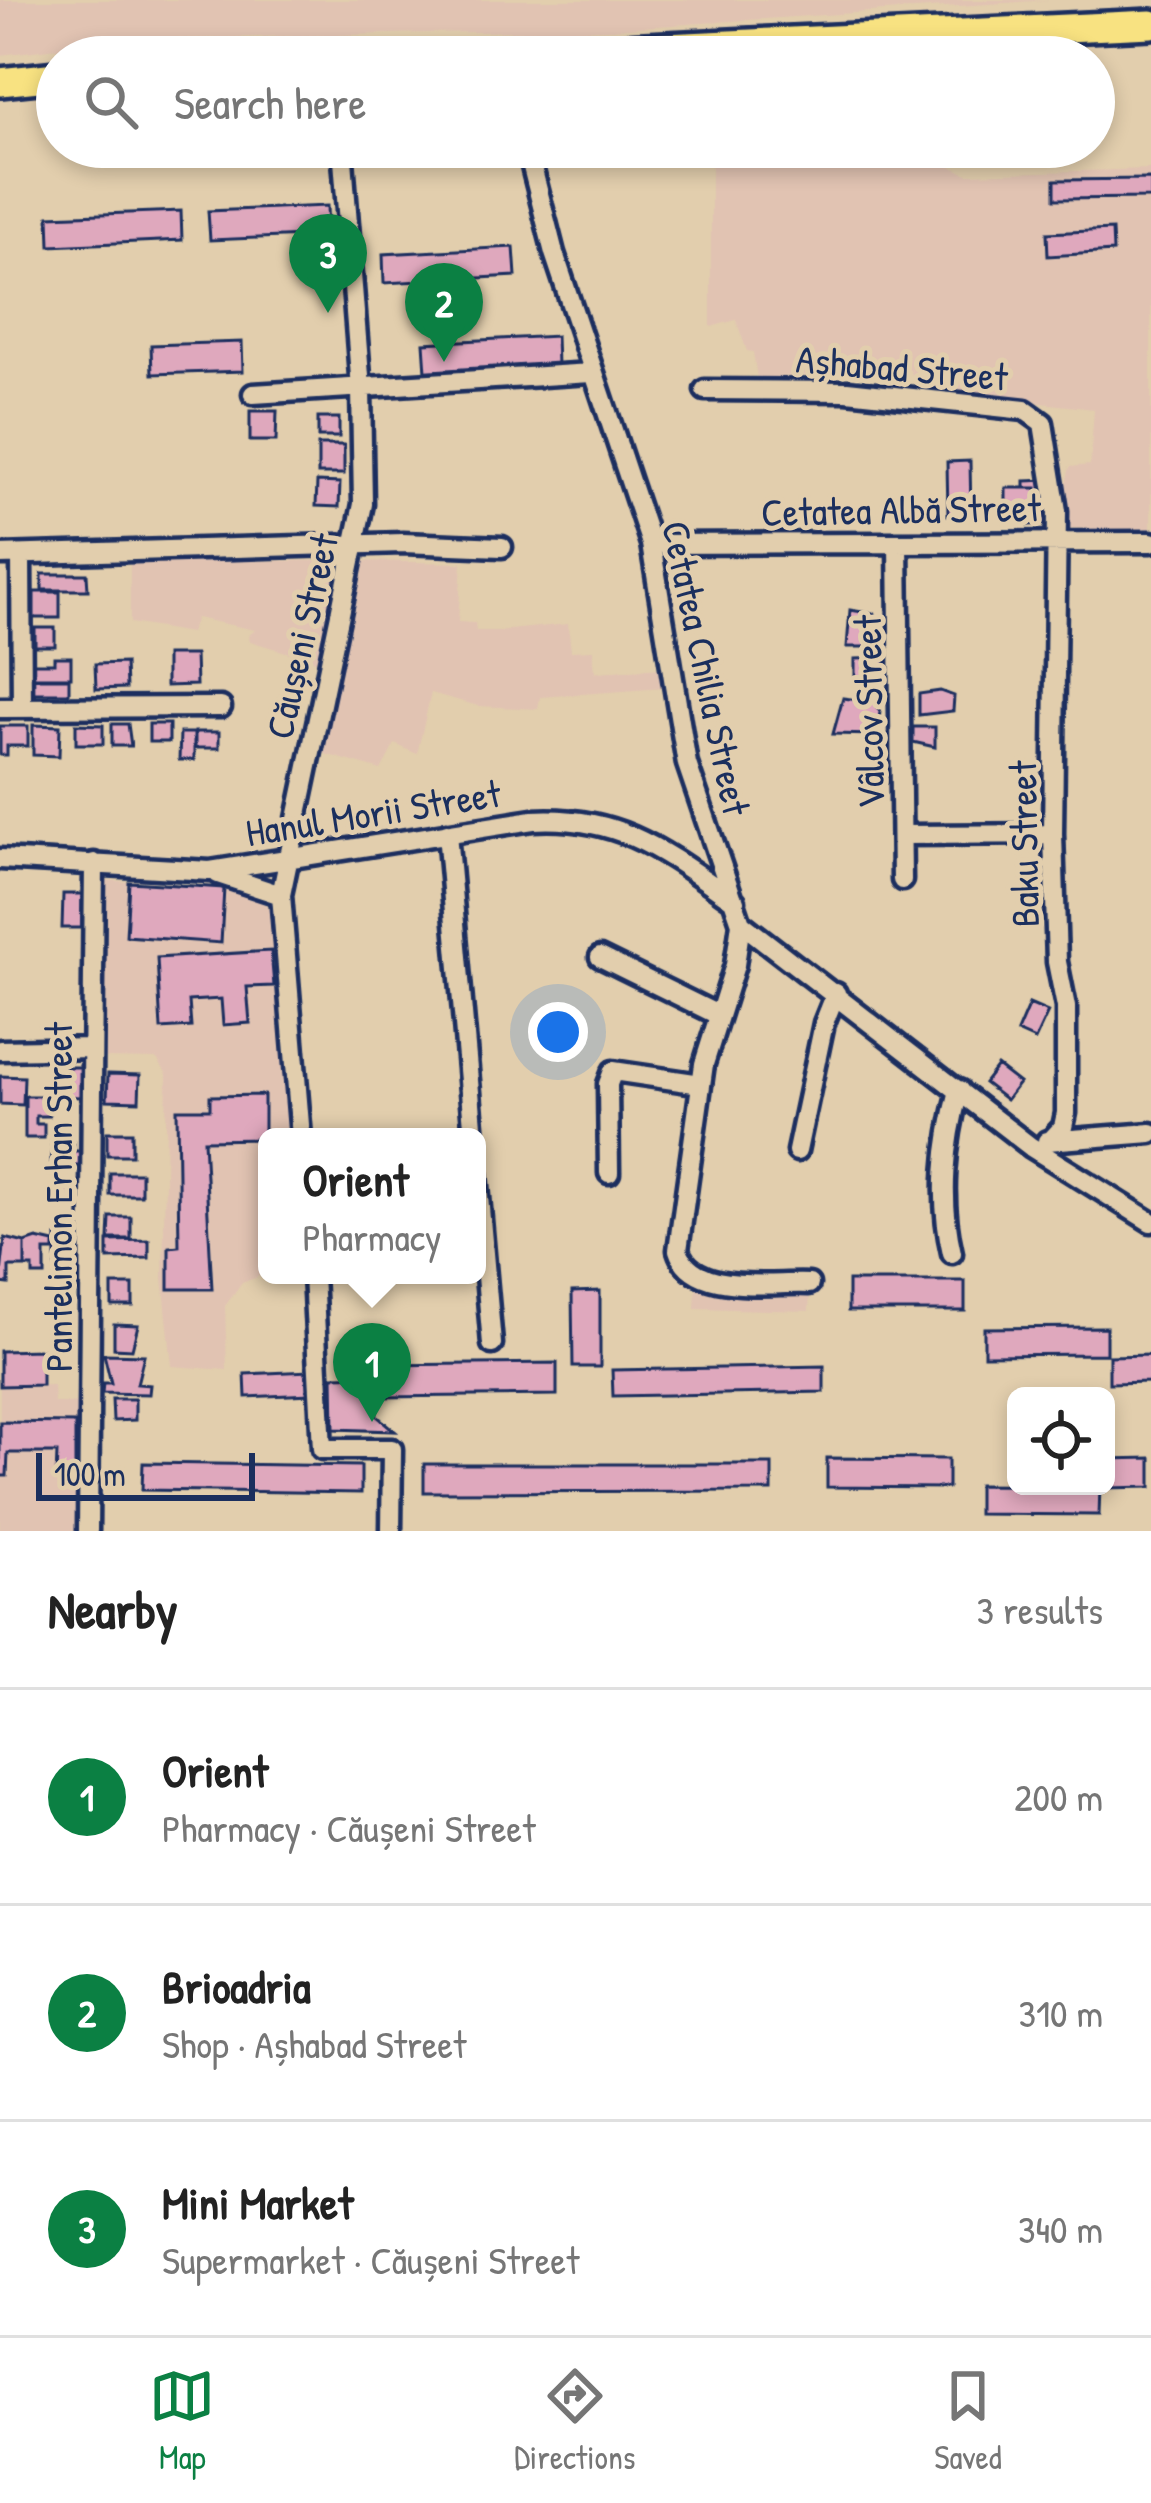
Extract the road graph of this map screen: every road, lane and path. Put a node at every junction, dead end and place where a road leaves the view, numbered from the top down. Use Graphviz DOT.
graph roads {
  1 [pos="1151,24"];
  2 [pos="908,36"];
  3 [pos="36,78"];
  4 [pos="0,82"];
  5 [pos="344,168"];
  6 [pos="533,168"];
  7 [pos="591,373"];
  8 [pos="361,389"];
  9 [pos="705,390"];
  10 [pos="253,394"];
  11 [pos="1054,540"];
  12 [pos="1151,542"];
  13 [pos="898,543"];
  14 [pos="651,544"];
  15 [pos="357,545"];
  16 [pos="502,547"];
  17 [pos="0,555"];
  18 [pos="21,555"];
  19 [pos="220,707"];
  20 [pos="0,708"];
  21 [pos="22,708"];
  22 [pos="447,832"];
  23 [pos="1053,834"];
  24 [pos="903,835"];
  25 [pos="0,859"];
  26 [pos="286,859"];
  27 [pos="94,862"];
  28 [pos="210,871"];
  29 [pos="902,880"];
  30 [pos="281,895"];
  31 [pos="735,901"];
  32 [pos="741,923"];
  33 [pos="600,957"];
  34 [pos="836,993"];
  35 [pos="716,1014"];
  36 [pos="91,1048"];
  37 [pos="0,1049"];
  38 [pos="701,1084"];
  39 [pos="958,1090"];
  40 [pos="300,1128"];
  41 [pos="473,1128"];
  42 [pos="1151,1133"];
  43 [pos="1051,1140"];
  44 [pos="1031,1147"];
  45 [pos="797,1151"];
  46 [pos="609,1173"];
  47 [pos="1151,1222"];
  48 [pos="952,1253"];
  49 [pos="486,1276"];
  50 [pos="313,1284"];
  51 [pos="809,1284"];
  52 [pos="492,1344"];
  53 [pos="88,1531"];
  54 [pos="392,1531"];
  1 -- 2 [label="main road"];
  3 -- 4 [label="main road"];
  5 -- 8 [label="street, Căușeni Street"];
  6 -- 7 [label="street, Cetatea Chilia Street"];
  7 -- 8 [label="street"];
  7 -- 14 [label="street, Cetatea Chilia Street"];
  8 -- 10 [label="street"];
  8 -- 15 [label="street, Căușeni Street"];
  9 -- 11 [label="street, Așhabad Street"];
  11 -- 12 [label="street, Cetatea Albă Street"];
  11 -- 13 [label="street, Cetatea Albă Street"];
  11 -- 23 [label="street, Baku Street"];
  13 -- 14 [label="street, Cetatea Albă Street"];
  13 -- 24 [label="street, Vâlcov Street"];
  14 -- 31 [label="street, Cetatea Chilia Street"];
  15 -- 16 [label="street"];
  15 -- 18 [label="street"];
  15 -- 26 [label="street, Căușeni Street"];
  17 -- 18 [label="street"];
  18 -- 21 [label="street"];
  19 -- 21 [label="street"];
  20 -- 21 [label="street"];
  22 -- 26 [label="street, Hanul Morii Street"];
  22 -- 31 [label="street, Hanul Morii Street"];
  22 -- 41 [label="street"];
  23 -- 24 [label="street"];
  23 -- 43 [label="street, Baku Street"];
  24 -- 29 [label="street, Vâlcov Street"];
  25 -- 27 [label="street, Hanul Morii Street"];
  26 -- 28 [label="street, Hanul Morii Street"];
  26 -- 30 [label="street, Căușeni Street"];
  27 -- 28 [label="street, Hanul Morii Street"];
  27 -- 36 [label="street, Pantelimon Erhan Street"];
  28 -- 30 [label="street"];
  30 -- 40 [label="street, Căușeni Street"];
  31 -- 32 [label="street, Cetatea Chilia Street"];
  32 -- 34 [label="street"];
  32 -- 35 [label="street"];
  33 -- 35 [label="street"];
  34 -- 39 [label="street"];
  34 -- 45 [label="street"];
  35 -- 38 [label="street"];
  36 -- 37 [label="street"];
  36 -- 53 [label="street, Pantelimon Erhan Street"];
  38 -- 46 [label="street"];
  38 -- 51 [label="street"];
  39 -- 44 [label="street"];
  39 -- 48 [label="street"];
  42 -- 43 [label="street"];
  43 -- 44 [label="street"];
  44 -- 47 [label="street"];
  49 -- 52 [label="street"];
  50 -- 54 [label="street"];
}
